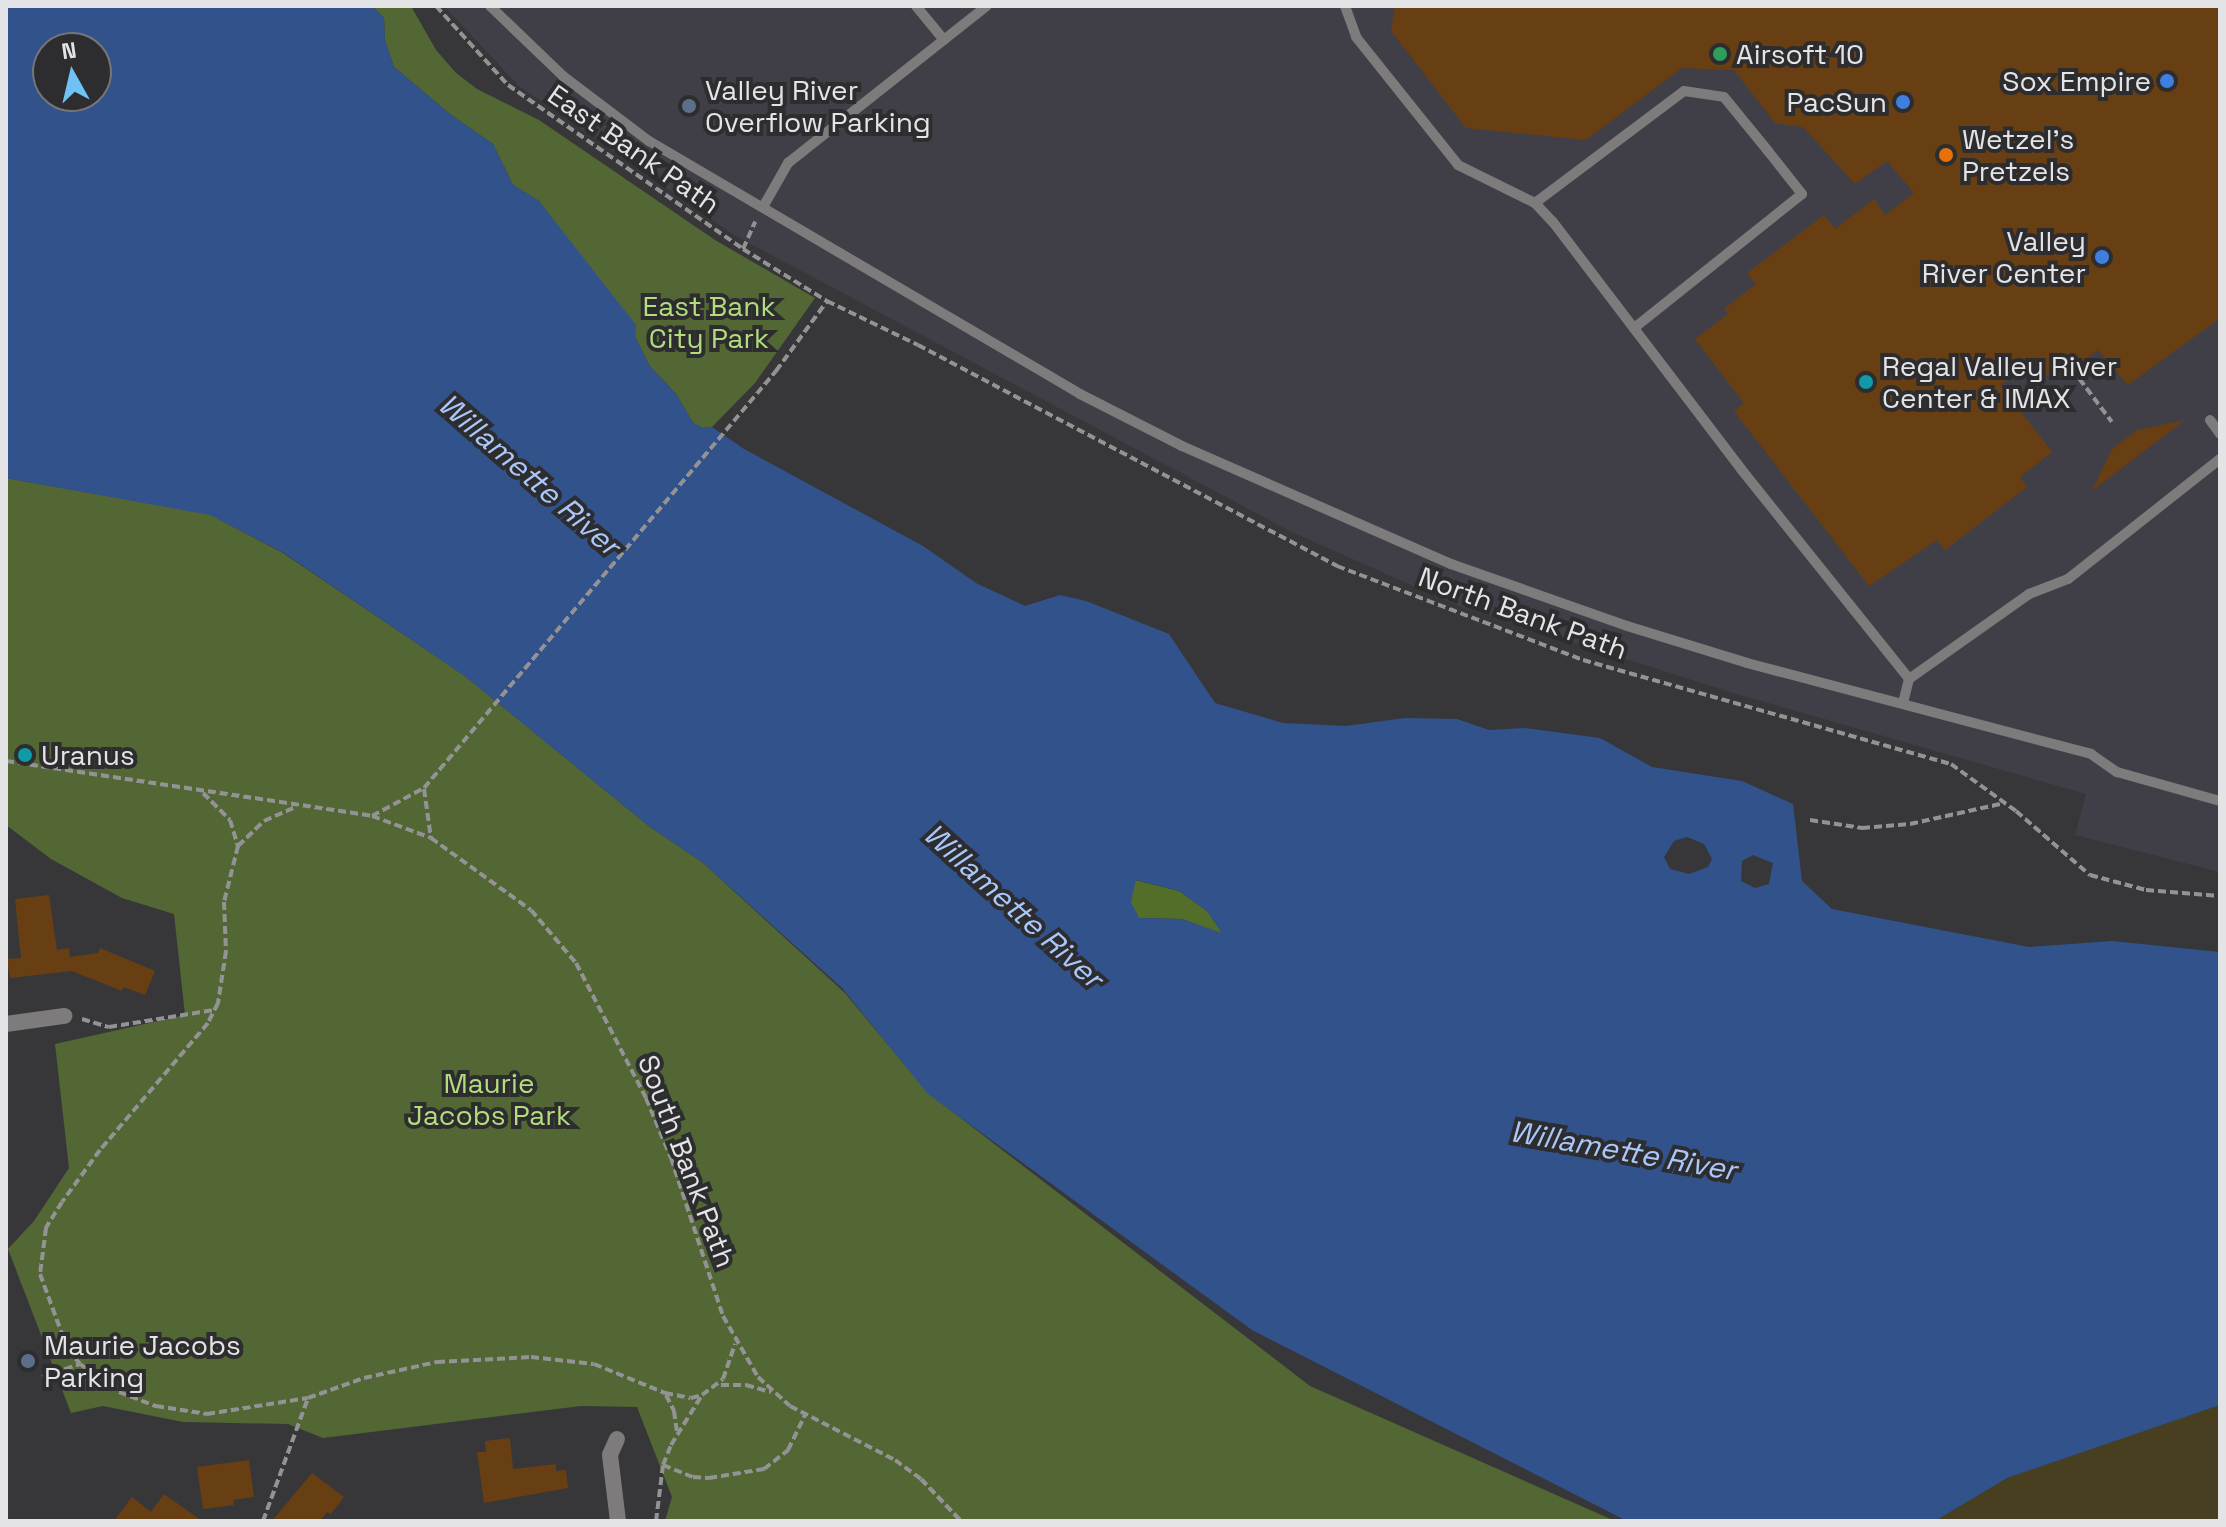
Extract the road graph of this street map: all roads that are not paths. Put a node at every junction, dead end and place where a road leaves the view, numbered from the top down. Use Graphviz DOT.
graph roads {
  1 [pos="490,6"];
  2 [pos="916,6"];
  3 [pos="987,6"];
  4 [pos="1345,6"];
  5 [pos="944,40"];
  6 [pos="1535,203"];
  7 [pos="763,207"];
  8 [pos="1634,328"];
  9 [pos="2210,420"];
  10 [pos="2220,434"];
  11 [pos="2220,459"];
  12 [pos="1909,679"];
  13 [pos="1903,703"];
  14 [pos="2220,801"];
  15 [pos="64,1016"];
  16 [pos="6,1024"];
  17 [pos="617,1439"];
  18 [pos="618,1521"];
  1 -- 7 [label="lane"];
  2 -- 5 [label="lane"];
  3 -- 5 [label="lane"];
  4 -- 6 [label="lane"];
  5 -- 7 [label="lane"];
  6 -- 8 [label="lane"];
  6 -- 8 [label="lane"];
  7 -- 13 [label="lane"];
  8 -- 12 [label="lane"];
  9 -- 10 [label="lane"];
  11 -- 12 [label="lane"];
  12 -- 13 [label="lane"];
  13 -- 14 [label="lane"];
  15 -- 16 [label="street"];
  17 -- 18 [label="street"];
}
